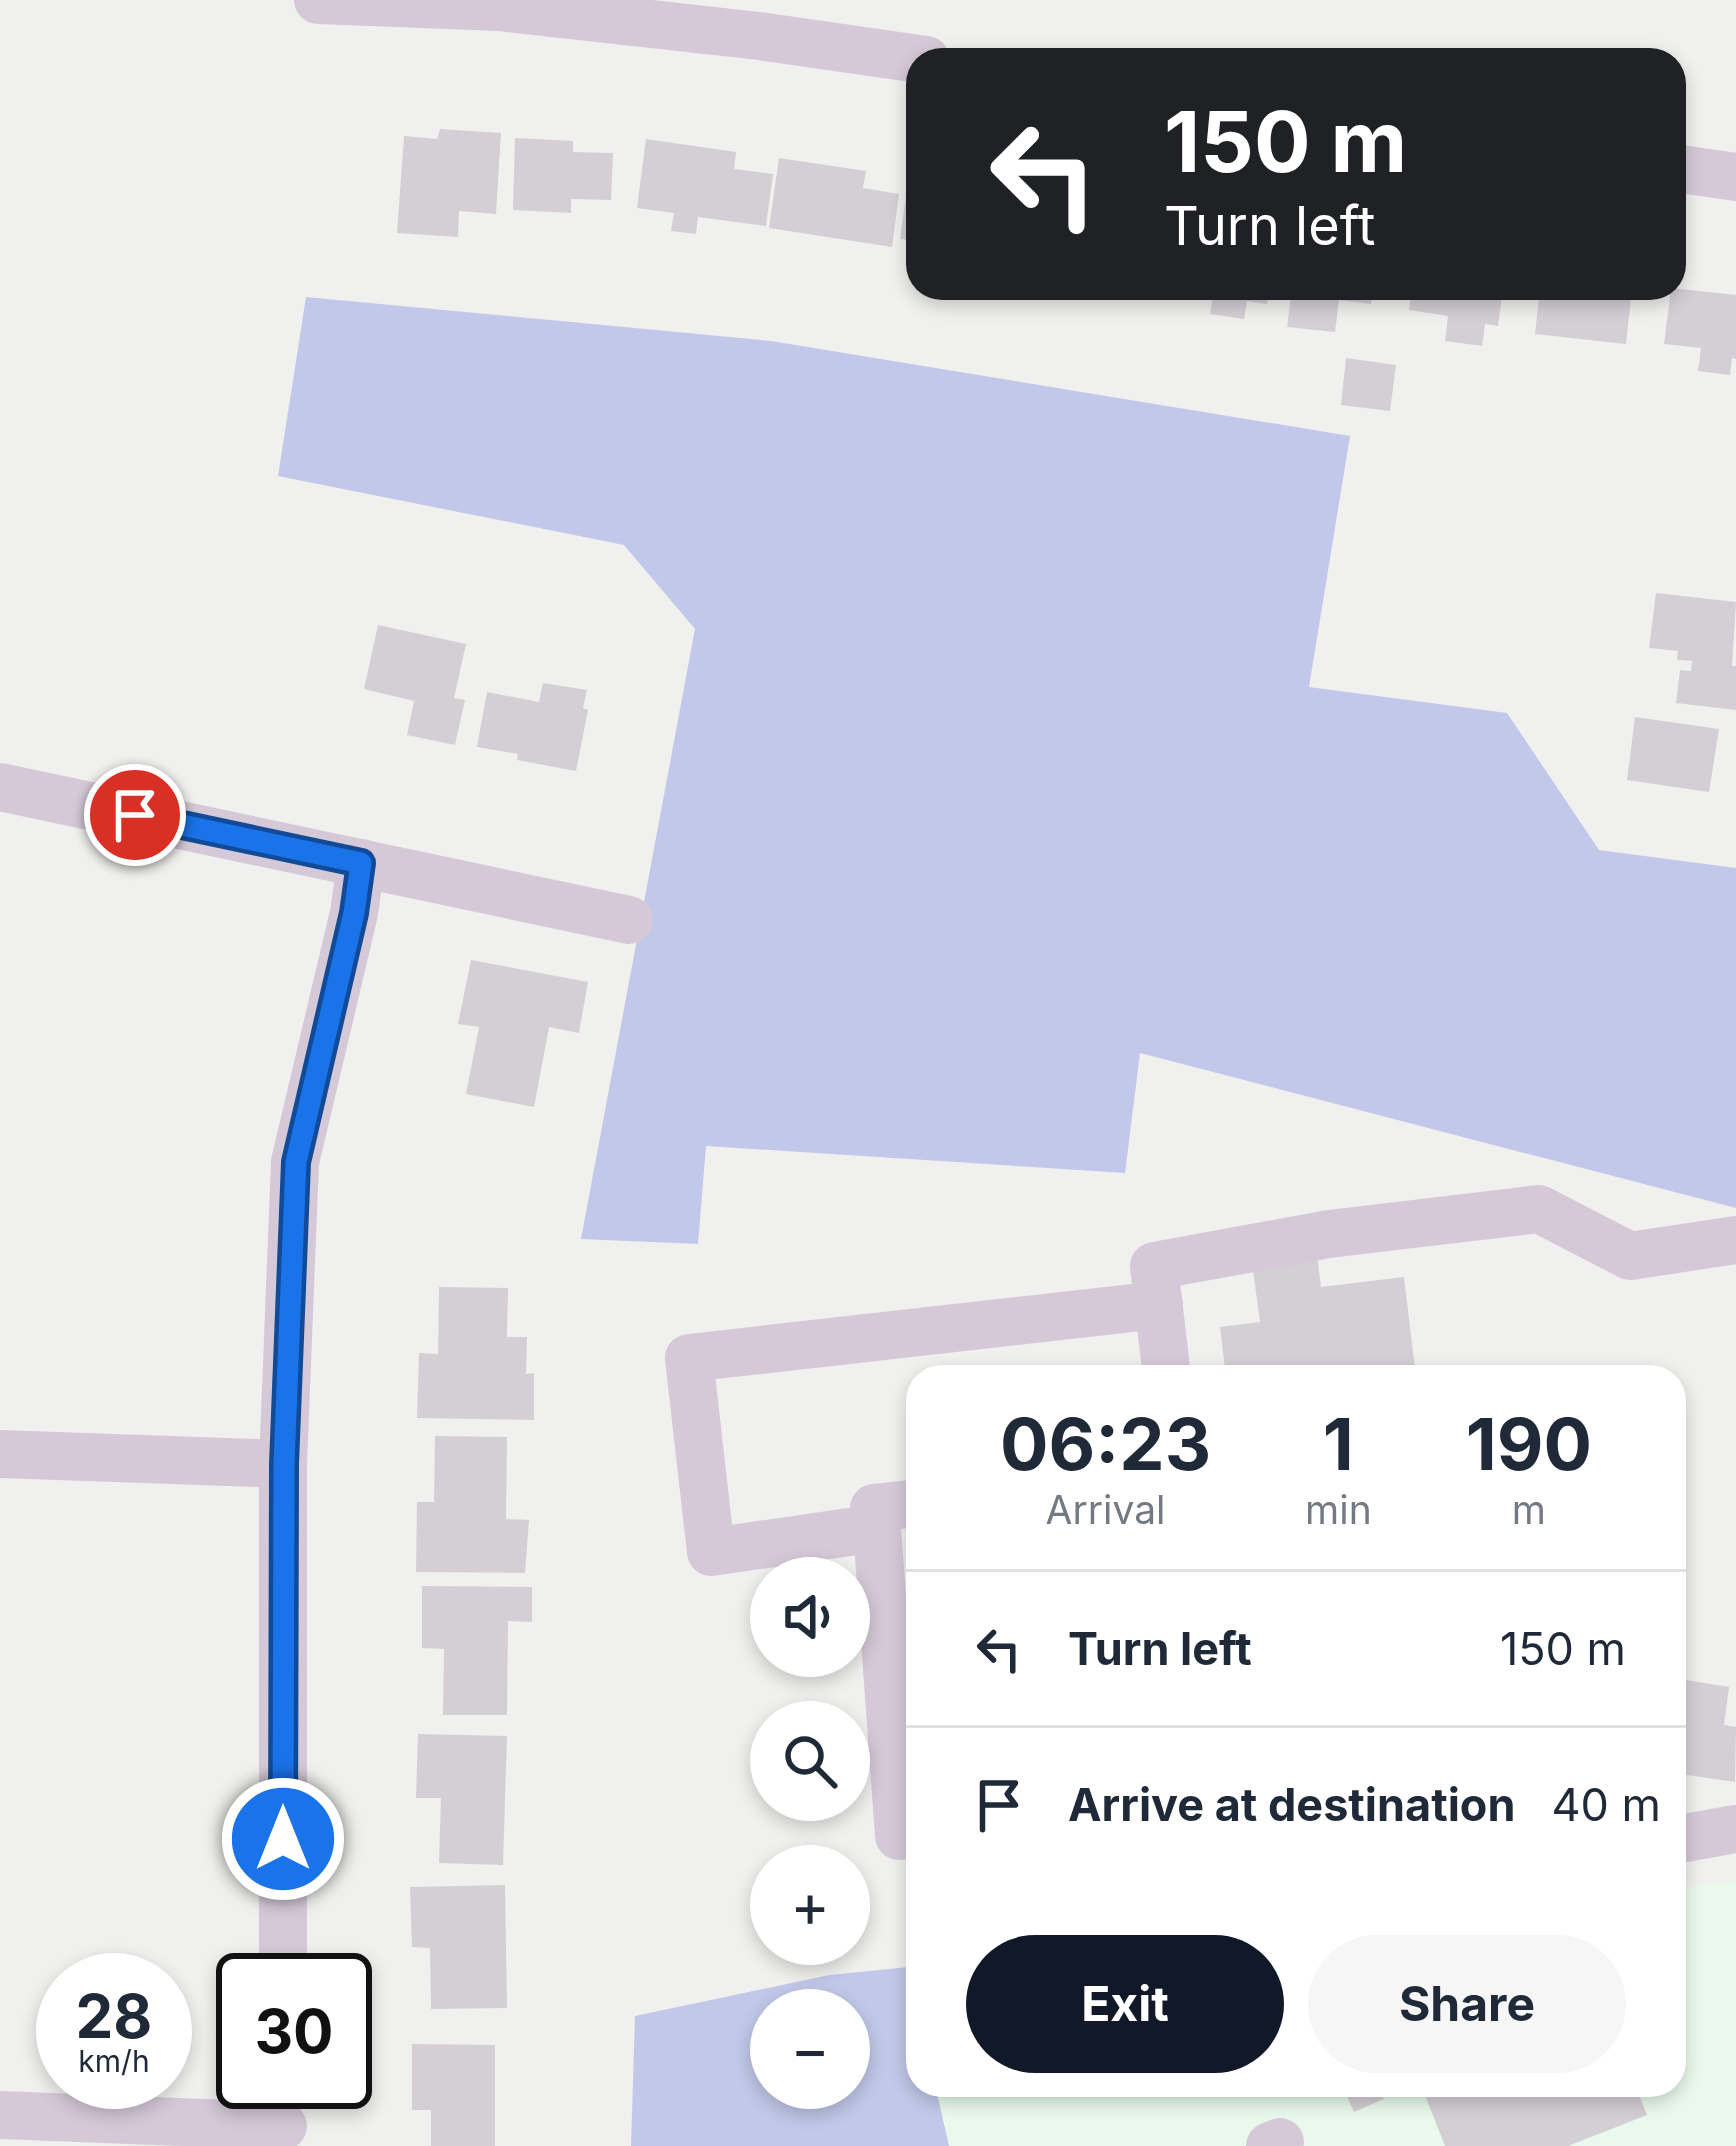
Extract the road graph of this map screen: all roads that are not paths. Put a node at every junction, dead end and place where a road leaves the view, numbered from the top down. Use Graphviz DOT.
graph roads {
  1 [pos="318,0"];
  2 [pos="906,57"];
  3 [pos="1686,170"];
  4 [pos="1736,177"];
  5 [pos="0,787"];
  6 [pos="361,863"];
  7 [pos="629,920"];
  8 [pos="1736,1240"];
  9 [pos="1156,1286"];
  10 [pos="1166,1365"];
  11 [pos="0,1454"];
  12 [pos="284,1464"];
  13 [pos="906,1504"];
  14 [pos="877,1528"];
  15 [pos="1736,1828"];
  16 [pos="906,1835"];
  17 [pos="1686,1838"];
  18 [pos="283,1953"];
  19 [pos="0,2115"];
  20 [pos="283,2118"];
  1 -- 2 [label="street"];
  3 -- 4 [label="street"];
  5 -- 6 [label="street"];
  6 -- 7 [label="street"];
  6 -- 12 [label="street"];
  8 -- 9 [label="street"];
  9 -- 10 [label="street"];
  9 -- 14 [label="street"];
  11 -- 12 [label="street"];
  12 -- 18 [label="street"];
  13 -- 14 [label="street"];
  14 -- 16 [label="street"];
  15 -- 17 [label="street"];
  19 -- 20 [label="street"];
}
